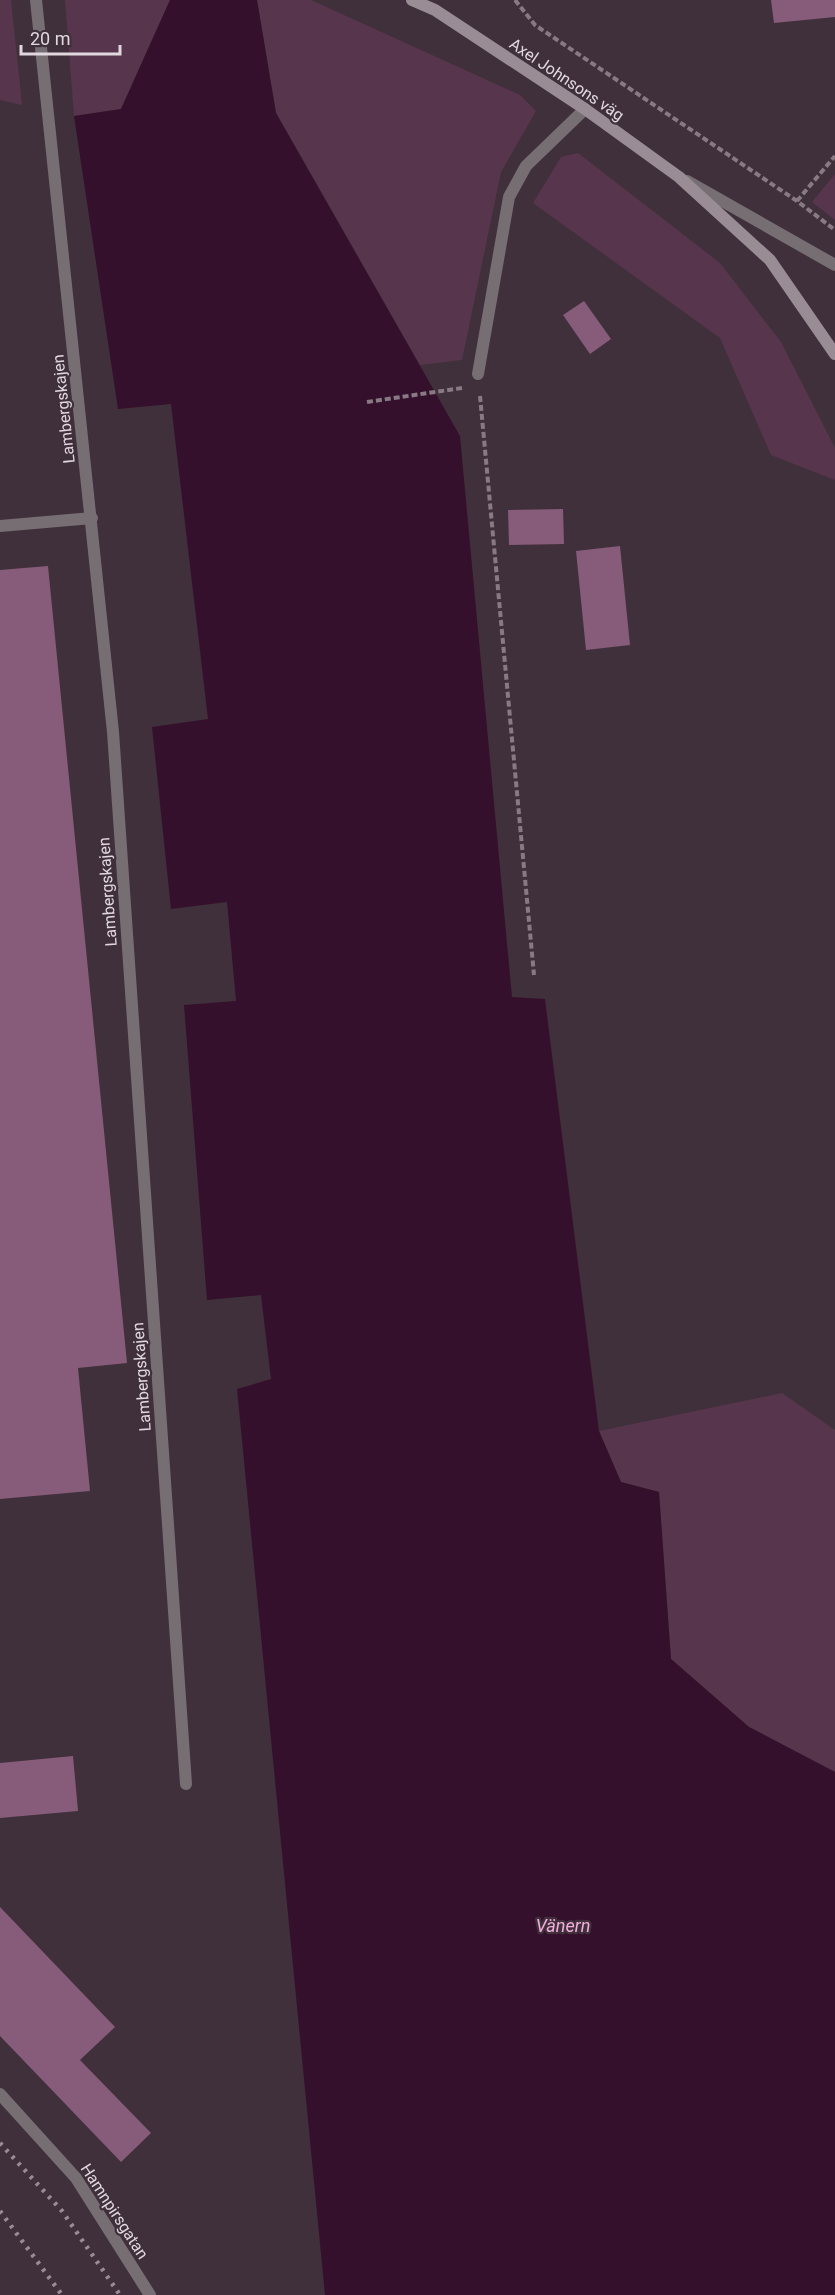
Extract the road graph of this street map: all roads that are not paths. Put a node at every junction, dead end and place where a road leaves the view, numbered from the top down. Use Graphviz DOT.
graph roads {
  1 [pos="36,0"];
  2 [pos="412,0"];
  3 [pos="437,5"];
  4 [pos="585,110"];
  5 [pos="679,177"];
  6 [pos="835,265"];
  7 [pos="835,354"];
  8 [pos="478,380"];
  9 [pos="92,518"];
  10 [pos="0,526"];
  11 [pos="186,1784"];
  12 [pos="0,2094"];
  13 [pos="150,2295"];
  1 -- 9 [label="street, Lambergskajen"];
  2 -- 3 [label="street, Axel Johnsons väg"];
  3 -- 4 [label="street, Axel Johnsons väg"];
  4 -- 5 [label="street, Axel Johnsons väg"];
  4 -- 8 [label="street"];
  5 -- 6 [label="street, Axel Johnsons väg"];
  5 -- 7 [label="street, Axel Johnsons väg"];
  9 -- 10 [label="street"];
  9 -- 11 [label="street, Lambergskajen"];
  12 -- 13 [label="street, Hamnpirsgatan"];
}
